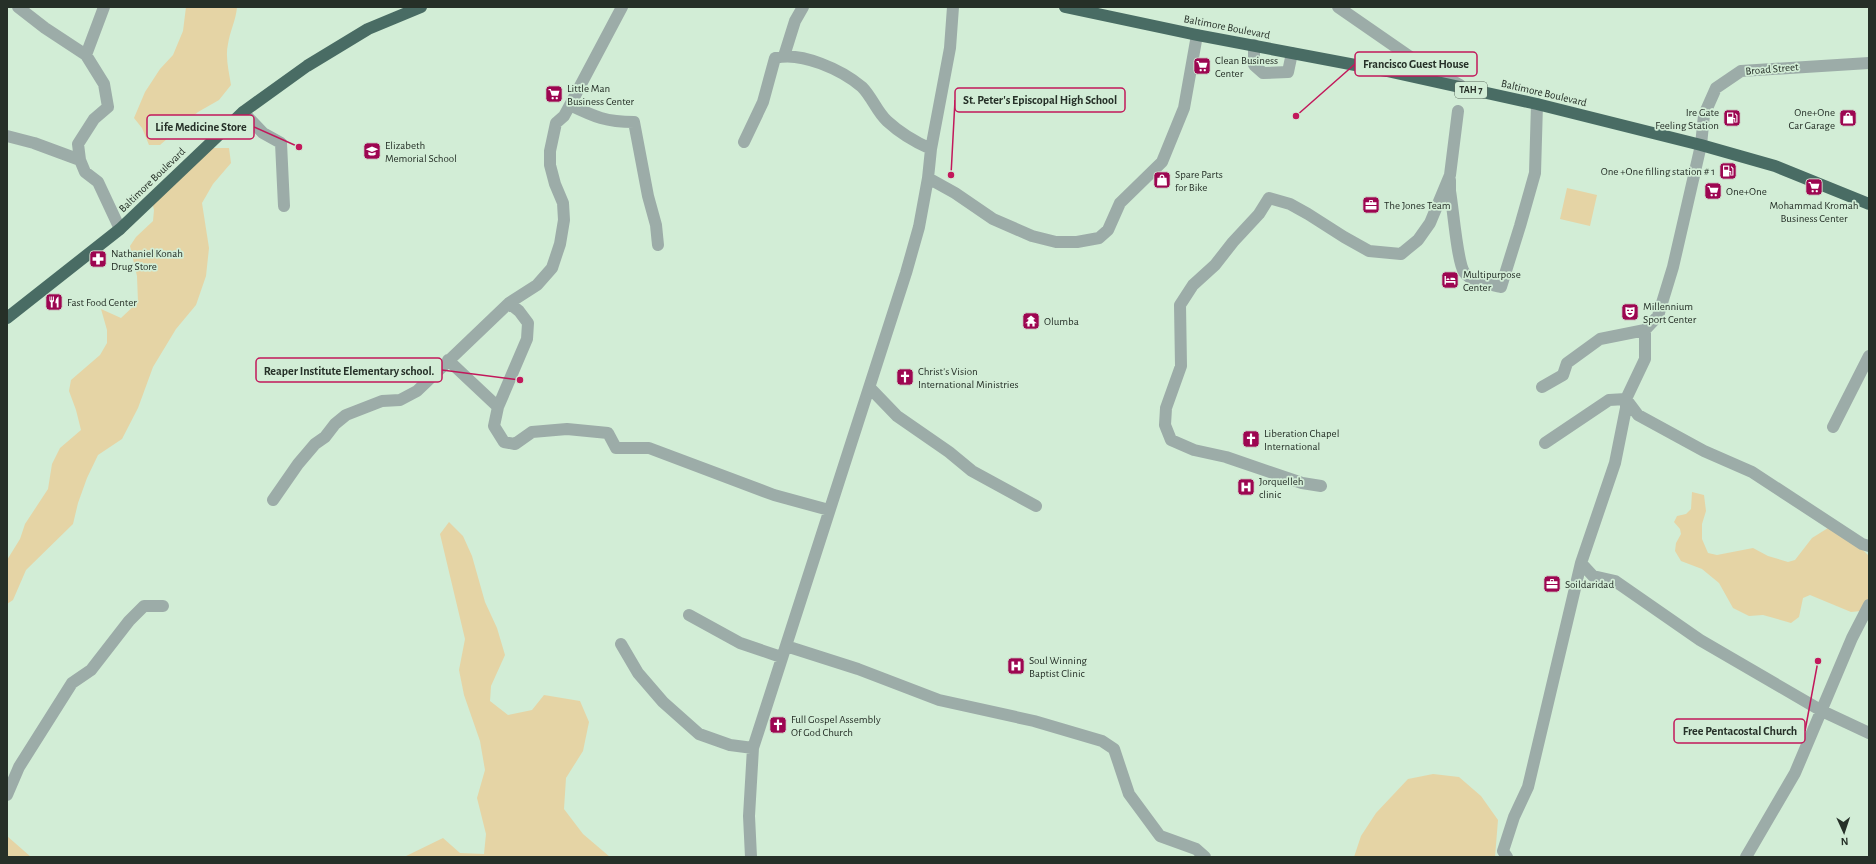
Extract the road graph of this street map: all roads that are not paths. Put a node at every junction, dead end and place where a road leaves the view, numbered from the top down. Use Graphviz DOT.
graph roads {
  1 [pos="18,7"];
  2 [pos="104,7"];
  3 [pos="421,7"];
  4 [pos="622,7"];
  5 [pos="803,7"];
  6 [pos="953,7"];
  7 [pos="1065,7"];
  8 [pos="1338,7"];
  9 [pos="1197,35"];
  10 [pos="1254,45"];
  11 [pos="1292,53"];
  12 [pos="86,55"];
  13 [pos="784,56"];
  14 [pos="1869,63"];
  15 [pos="1466,89"];
  16 [pos="1537,104"];
  17 [pos="570,105"];
  18 [pos="1458,111"];
  19 [pos="243,112"];
  20 [pos="7,136"];
  21 [pos="744,142"];
  22 [pos="1701,144"];
  23 [pos="931,149"];
  24 [pos="80,160"];
  25 [pos="1450,175"];
  26 [pos="928,178"];
  27 [pos="1869,204"];
  28 [pos="284,206"];
  29 [pos="120,229"];
  30 [pos="658,245"];
  31 [pos="509,303"];
  32 [pos="7,318"];
  33 [pos="1645,330"];
  34 [pos="1869,356"];
  35 [pos="448,360"];
  36 [pos="870,388"];
  37 [pos="1542,388"];
  38 [pos="1626,399"];
  39 [pos="498,407"];
  40 [pos="1833,427"];
  41 [pos="1544,443"];
  42 [pos="1321,486"];
  43 [pos="274,500"];
  44 [pos="1036,506"];
  45 [pos="829,510"];
  46 [pos="1869,546"];
  47 [pos="1581,564"];
  48 [pos="1869,605"];
  49 [pos="163,606"];
  50 [pos="689,615"];
  51 [pos="622,644"];
  52 [pos="786,646"];
  53 [pos="781,657"];
  54 [pos="1822,711"];
  55 [pos="1869,734"];
  56 [pos="753,748"];
  57 [pos="7,796"];
  58 [pos="751,857"];
  59 [pos="1205,857"];
  60 [pos="1507,857"];
  61 [pos="1746,857"];
  1 -- 12 [label="street"];
  2 -- 12 [label="street"];
  3 -- 19 [label="highway, Baltimore Boulevard"];
  4 -- 17 [label="street"];
  5 -- 13 [label="street"];
  6 -- 23 [label="street"];
  7 -- 9 [label="highway, Baltimore Boulevard / TAH 7"];
  8 -- 15 [label="street"];
  9 -- 10 [label="highway, Baltimore Boulevard / TAH 7"];
  9 -- 26 [label="street"];
  10 -- 11 [label="highway, Baltimore Boulevard / TAH 7"];
  10 -- 11 [label="street"];
  11 -- 15 [label="highway, Baltimore Boulevard / TAH 7"];
  12 -- 24 [label="street"];
  13 -- 21 [label="street"];
  13 -- 23 [label="street"];
  14 -- 22 [label="street, Broad Street"];
  15 -- 16 [label="highway, Baltimore Boulevard / TAH 7"];
  16 -- 22 [label="highway, Baltimore Boulevard / TAH 7"];
  16 -- 25 [label="street"];
  17 -- 30 [label="street"];
  17 -- 31 [label="street"];
  18 -- 25 [label="street"];
  19 -- 28 [label="street"];
  19 -- 29 [label="highway, Baltimore Boulevard"];
  20 -- 24 [label="street"];
  22 -- 27 [label="highway, Baltimore Boulevard / TAH 7"];
  22 -- 33 [label="street, Broad Street"];
  23 -- 26 [label="street"];
  24 -- 29 [label="street"];
  25 -- 42 [label="street"];
  26 -- 36 [label="street"];
  29 -- 32 [label="highway, Baltimore Boulevard"];
  31 -- 35 [label="street"];
  31 -- 39 [label="street"];
  33 -- 37 [label="street"];
  33 -- 38 [label="street"];
  34 -- 40 [label="street"];
  35 -- 39 [label="street"];
  35 -- 43 [label="street"];
  36 -- 44 [label="street"];
  36 -- 45 [label="street"];
  38 -- 41 [label="street"];
  38 -- 46 [label="street"];
  38 -- 47 [label="street"];
  39 -- 45 [label="street"];
  45 -- 52 [label="street"];
  47 -- 54 [label="street"];
  47 -- 60 [label="street"];
  48 -- 54 [label="street"];
  49 -- 57 [label="street"];
  50 -- 53 [label="street"];
  51 -- 56 [label="street"];
  52 -- 53 [label="street"];
  52 -- 59 [label="street"];
  53 -- 56 [label="street"];
  54 -- 55 [label="street"];
  54 -- 61 [label="street"];
  56 -- 58 [label="street"];
}
